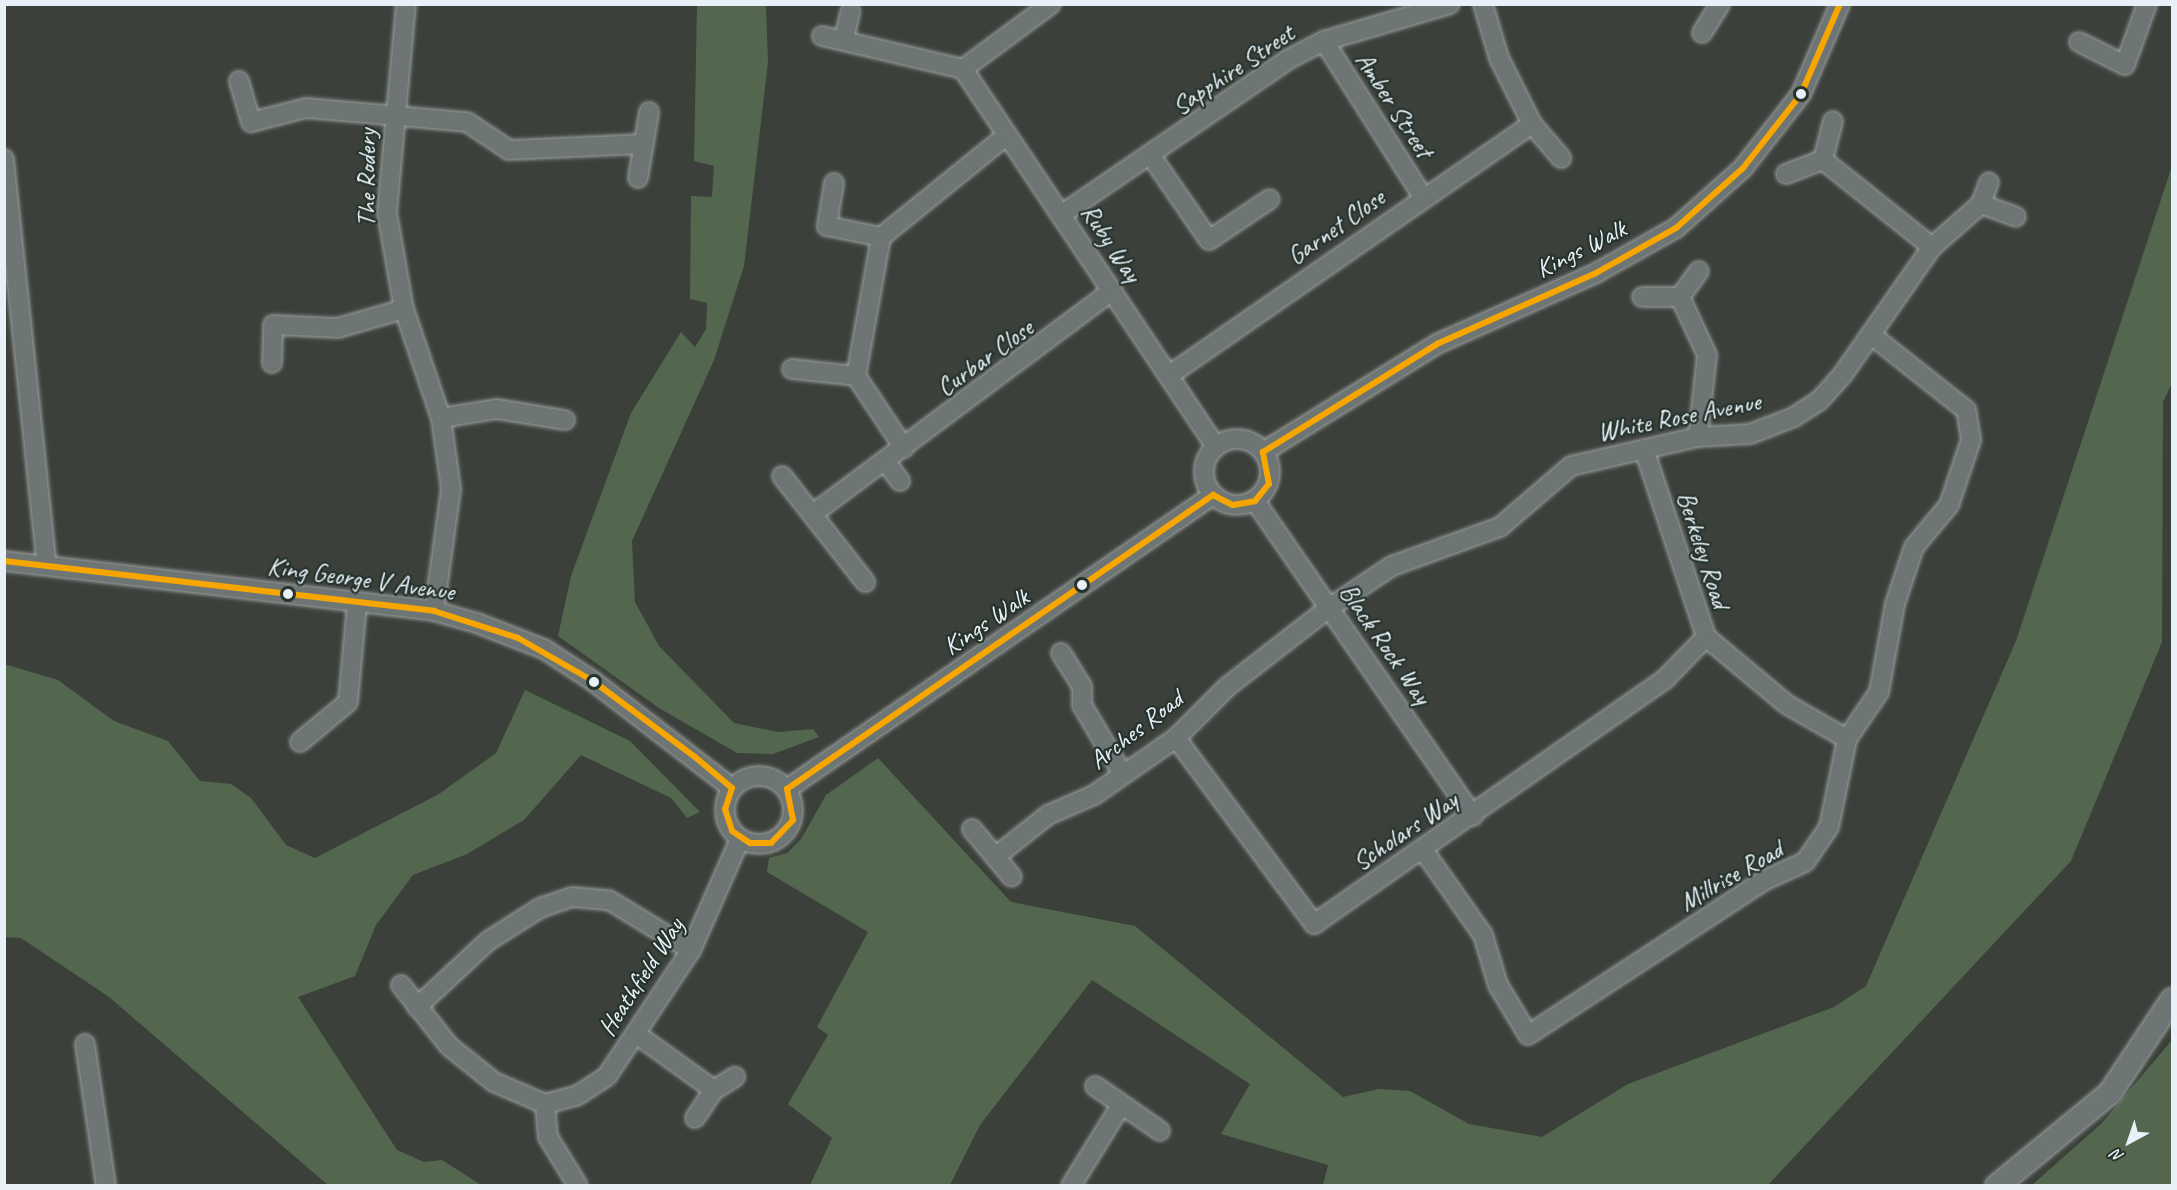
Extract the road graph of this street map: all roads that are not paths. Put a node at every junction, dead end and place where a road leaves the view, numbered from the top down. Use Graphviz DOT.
graph roads {
  1 [pos="406,4"];
  2 [pos="1051,4"];
  3 [pos="1450,4"];
  4 [pos="1483,4"];
  5 [pos="1720,4"];
  6 [pos="1840,4"];
  7 [pos="2147,4"];
  8 [pos="1403,9"];
  9 [pos="850,12"];
  10 [pos="1702,33"];
  11 [pos="822,36"];
  12 [pos="844,39"];
  13 [pos="1324,41"];
  14 [pos="2079,42"];
  15 [pos="963,69"];
  16 [pos="239,81"];
  17 [pos="649,112"];
  18 [pos="393,115"];
  19 [pos="1833,121"];
  20 [pos="1532,124"];
  21 [pos="1007,135"];
  22 [pos="644,144"];
  23 [pos="1151,156"];
  24 [pos="1561,158"];
  25 [pos="4,159"];
  26 [pos="1823,160"];
  27 [pos="1786,174"];
  28 [pos="638,178"];
  29 [pos="1989,182"];
  30 [pos="834,183"];
  31 [pos="1423,197"];
  32 [pos="1270,199"];
  33 [pos="1981,204"];
  34 [pos="1061,215"];
  35 [pos="2016,217"];
  36 [pos="881,237"];
  37 [pos="1932,247"];
  38 [pos="1699,271"];
  39 [pos="1112,291"];
  40 [pos="1642,297"];
  41 [pos="1680,297"];
  42 [pos="404,309"];
  43 [pos="1870,334"];
  44 [pos="272,363"];
  45 [pos="792,369"];
  46 [pos="1171,374"];
  47 [pos="855,376"];
  48 [pos="441,418"];
  49 [pos="565,420"];
  50 [pos="1698,437"];
  51 [pos="1216,447"];
  52 [pos="904,448"];
  53 [pos="1644,449"];
  54 [pos="1263,452"];
  55 [pos="885,462"];
  56 [pos="782,476"];
  57 [pos="900,481"];
  58 [pos="1214,495"];
  59 [pos="1255,501"];
  60 [pos="814,513"];
  61 [pos="4,561"];
  62 [pos="47,565"];
  63 [pos="865,582"];
  64 [pos="357,603"];
  65 [pos="1329,608"];
  66 [pos="434,611"];
  67 [pos="1706,638"];
  68 [pos="1061,653"];
  69 [pos="1176,738"];
  70 [pos="1847,739"];
  71 [pos="300,742"];
  72 [pos="1122,773"];
  73 [pos="732,788"];
  74 [pos="787,789"];
  75 [pos="1473,816"];
  76 [pos="972,829"];
  77 [pos="740,839"];
  78 [pos="1423,850"];
  79 [pos="995,857"];
  80 [pos="1012,877"];
  81 [pos="691,950"];
  82 [pos="401,986"];
  83 [pos="2172,1000"];
  84 [pos="417,1006"];
  85 [pos="636,1034"];
  86 [pos="85,1044"];
  87 [pos="735,1077"];
  88 [pos="1095,1086"];
  89 [pos="714,1089"];
  90 [pos="545,1104"];
  91 [pos="1121,1105"];
  92 [pos="695,1118"];
  93 [pos="1160,1131"];
  94 [pos="106,1185"];
  95 [pos="578,1185"];
  96 [pos="1071,1185"];
  97 [pos="1997,1185"];
  1 -- 18 [label="street, The Rodery"];
  2 -- 15 [label="street"];
  3 -- 8 [label="street, Sapphire Street"];
  4 -- 20 [label="street"];
  5 -- 10 [label="street"];
  6 -- 54 [label="street, Kings Walk"];
  7 -- 14 [label="street"];
  8 -- 13 [label="street, Sapphire Street"];
  9 -- 12 [label="street"];
  11 -- 12 [label="street"];
  12 -- 15 [label="street"];
  13 -- 23 [label="street, Sapphire Street"];
  13 -- 31 [label="street, Amber Street"];
  15 -- 21 [label="street, Ruby Way"];
  16 -- 18 [label="street"];
  17 -- 22 [label="street"];
  18 -- 22 [label="street"];
  18 -- 42 [label="street, The Rodery"];
  19 -- 26 [label="street"];
  20 -- 24 [label="street"];
  20 -- 31 [label="street, Garnet Close"];
  21 -- 34 [label="street, Ruby Way"];
  21 -- 36 [label="street"];
  22 -- 28 [label="street"];
  23 -- 32 [label="street"];
  23 -- 34 [label="street, Sapphire Street"];
  25 -- 62 [label="street"];
  26 -- 27 [label="street"];
  26 -- 37 [label="street"];
  29 -- 33 [label="street, White Rose Avenue"];
  30 -- 36 [label="street"];
  31 -- 46 [label="street, Garnet Close"];
  33 -- 35 [label="street"];
  33 -- 37 [label="street, White Rose Avenue"];
  34 -- 39 [label="street, Ruby Way"];
  36 -- 47 [label="street"];
  37 -- 43 [label="street, White Rose Avenue"];
  38 -- 41 [label="street"];
  39 -- 46 [label="street, Ruby Way"];
  39 -- 52 [label="street, Curbar Close"];
  40 -- 41 [label="street"];
  41 -- 50 [label="street"];
  42 -- 44 [label="street"];
  42 -- 48 [label="street, The Rodery"];
  43 -- 50 [label="street, White Rose Avenue"];
  43 -- 70 [label="street, Millrise Road"];
  45 -- 47 [label="street"];
  46 -- 51 [label="street, Ruby Way"];
  47 -- 52 [label="street"];
  48 -- 49 [label="street"];
  48 -- 66 [label="street, The Rodery"];
  50 -- 53 [label="street, White Rose Avenue"];
  51 -- 54 [label="street"];
  51 -- 58 [label="street"];
  52 -- 55 [label="street, Curbar Close"];
  53 -- 65 [label="street, White Rose Avenue"];
  53 -- 67 [label="street, Berkeley Road"];
  54 -- 59 [label="street"];
  55 -- 57 [label="street"];
  55 -- 60 [label="street, Curbar Close"];
  56 -- 60 [label="street"];
  58 -- 59 [label="street"];
  58 -- 74 [label="street, Kings Walk"];
  59 -- 65 [label="street, Black Rock Way"];
  60 -- 63 [label="street"];
  61 -- 62 [label="street, King George V Avenue"];
  62 -- 64 [label="street, King George V Avenue"];
  64 -- 66 [label="street, King George V Avenue"];
  64 -- 71 [label="street"];
  65 -- 69 [label="street, Arches Road"];
  65 -- 75 [label="street, Black Rock Way"];
  66 -- 73 [label="street, King George V Avenue"];
  67 -- 70 [label="street, Berkeley Road"];
  67 -- 75 [label="street, Scholars Way"];
  68 -- 72 [label="street"];
  69 -- 72 [label="street, Arches Road"];
  69 -- 78 [label="street, Scholars Way"];
  70 -- 78 [label="street, Millrise Road"];
  72 -- 79 [label="street, Arches Road"];
  73 -- 74 [label="street"];
  73 -- 77 [label="street"];
  74 -- 77 [label="street"];
  75 -- 78 [label="street, Scholars Way"];
  76 -- 79 [label="street"];
  77 -- 81 [label="street, Heathfield Way"];
  79 -- 80 [label="street"];
  81 -- 84 [label="street"];
  81 -- 85 [label="street, Heathfield Way"];
  82 -- 84 [label="street"];
  83 -- 97 [label="street"];
  84 -- 90 [label="street"];
  85 -- 89 [label="street"];
  85 -- 90 [label="street, Heathfield Way"];
  86 -- 94 [label="street"];
  87 -- 89 [label="street"];
  88 -- 91 [label="street"];
  89 -- 92 [label="street"];
  90 -- 95 [label="street"];
  91 -- 93 [label="street"];
  91 -- 96 [label="street"];
}
